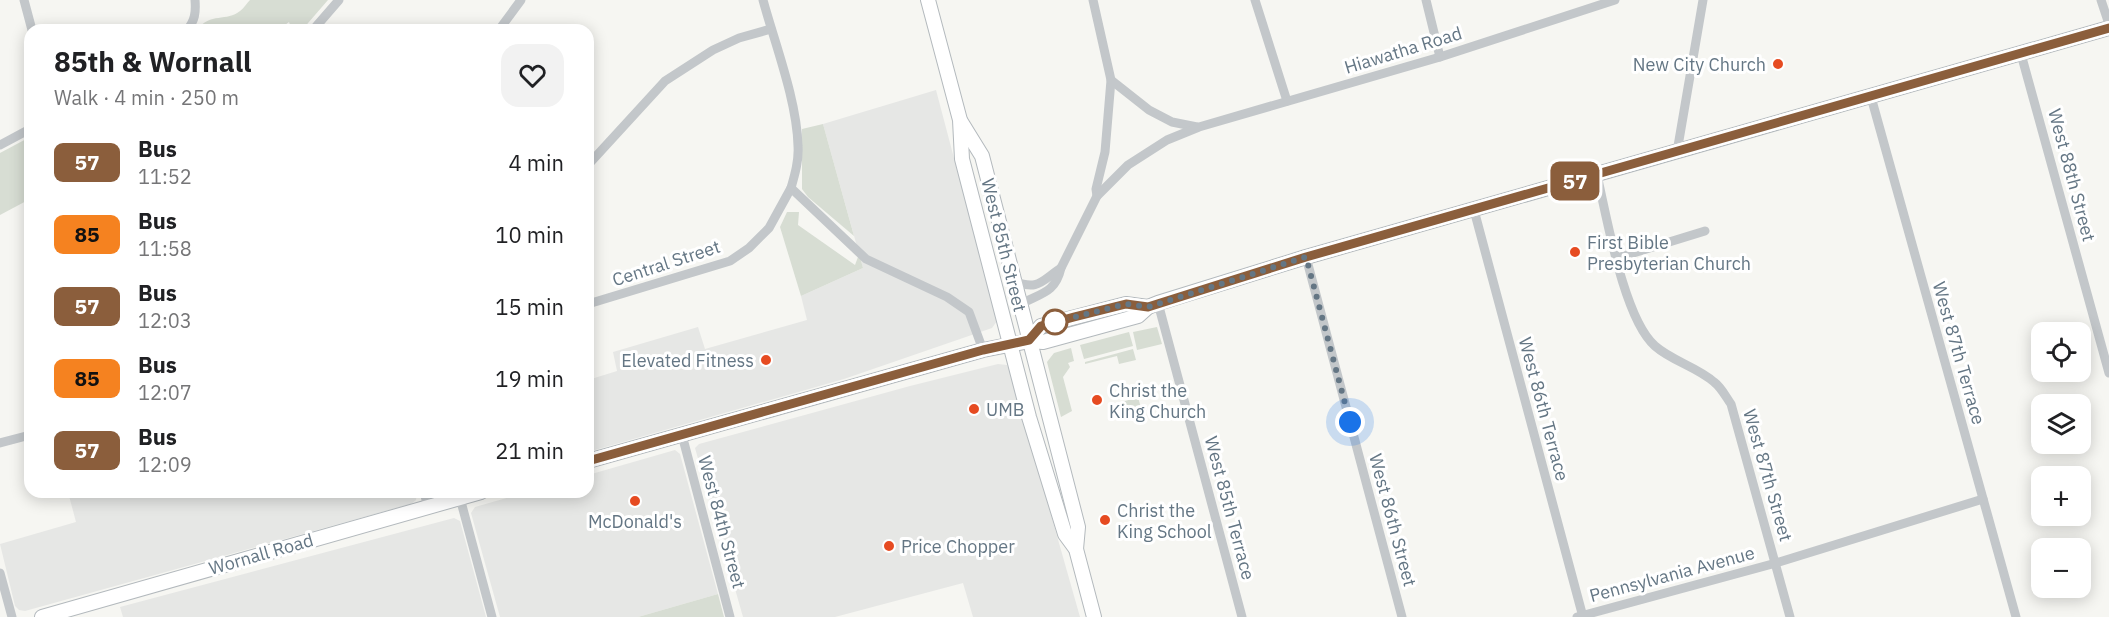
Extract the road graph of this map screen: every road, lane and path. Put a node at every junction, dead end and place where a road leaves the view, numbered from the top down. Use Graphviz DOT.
graph roads {
  1 [pos="24,0"];
  2 [pos="195,0"];
  3 [pos="339,0"];
  4 [pos="521,0"];
  5 [pos="763,0"];
  6 [pos="928,0"];
  7 [pos="1092,0"];
  8 [pos="1255,0"];
  9 [pos="1425,0"];
  10 [pos="1580,0"];
  11 [pos="1615,0"];
  12 [pos="1703,0"];
  13 [pos="2101,0"];
  14 [pos="1582,10"];
  15 [pos="30,24"];
  16 [pos="191,24"];
  17 [pos="318,24"];
  18 [pos="503,24"];
  19 [pos="2109,26"];
  20 [pos="771,29"];
  21 [pos="2021,54"];
  22 [pos="1440,57"];
  23 [pos="1111,80"];
  24 [pos="1871,97"];
  25 [pos="1287,101"];
  26 [pos="960,120"];
  27 [pos="1198,127"];
  28 [pos="24,132"];
  29 [pos="0,145"];
  30 [pos="1677,152"];
  31 [pos="594,158"];
  32 [pos="1597,175"];
  33 [pos="791,188"];
  34 [pos="1097,196"];
  35 [pos="1474,210"];
  36 [pos="1705,231"];
  37 [pos="1306,257"];
  38 [pos="1617,258"];
  39 [pos="1061,268"];
  40 [pos="1013,280"];
  41 [pos="594,302"];
  42 [pos="1019,305"];
  43 [pos="1153,305"];
  44 [pos="1029,340"];
  45 [pos="1010,344"];
  46 [pos="983,350"];
  47 [pos="2109,373"];
  48 [pos="682,435"];
  49 [pos="24,437"];
  50 [pos="0,443"];
  51 [pos="594,459"];
  52 [pos="426,498"];
  53 [pos="460,498"];
  54 [pos="1983,499"];
  55 [pos="428,507"];
  56 [pos="1076,549"];
  57 [pos="1776,563"];
  58 [pos="0,573"];
  59 [pos="1581,616"];
  60 [pos="12,617"];
  61 [pos="42,617"];
  62 [pos="492,617"];
  63 [pos="730,617"];
  64 [pos="1094,617"];
  65 [pos="1242,617"];
  66 [pos="1402,617"];
  67 [pos="1790,617"];
  68 [pos="2016,617"];
  1 -- 15 [label="street"];
  2 -- 16 [label="street"];
  3 -- 17 [label="street"];
  4 -- 18 [label="street"];
  5 -- 20 [label="street, Central Street"];
  6 -- 26 [label="main road, West 85th Street"];
  7 -- 23 [label="street"];
  8 -- 25 [label="street"];
  9 -- 22 [label="street"];
  10 -- 14 [label="street"];
  11 -- 14 [label="street, Hiawatha Road"];
  12 -- 30 [label="street"];
  13 -- 19 [label="street"];
  14 -- 22 [label="street, Hiawatha Road"];
  19 -- 21 [label="main road"];
  20 -- 31 [label="street"];
  20 -- 33 [label="street, Central Street"];
  21 -- 24 [label="main road"];
  21 -- 47 [label="street, West 88th Street"];
  22 -- 25 [label="street, Hiawatha Road"];
  23 -- 27 [label="street, Hiawatha Road"];
  23 -- 34 [label="street"];
  24 -- 30 [label="main road"];
  24 -- 54 [label="street, West 87th Terrace"];
  25 -- 27 [label="street, Hiawatha Road"];
  26 -- 40 [label="main road, West 85th Street"];
  26 -- 45 [label="main road, West 85th Street"];
  27 -- 34 [label="street, Hiawatha Road"];
  28 -- 29 [label="street"];
  30 -- 32 [label="main road"];
  32 -- 35 [label="main road"];
  32 -- 38 [label="street, West 87th Street"];
  33 -- 41 [label="street, Central Street"];
  33 -- 46 [label="street"];
  34 -- 39 [label="street, Hiawatha Road"];
  35 -- 37 [label="main road"];
  35 -- 59 [label="street, West 86th Terrace"];
  36 -- 38 [label="street"];
  37 -- 43 [label="main road"];
  37 -- 66 [label="street, West 86th Street"];
  38 -- 57 [label="street, West 87th Street"];
  39 -- 40 [label="street, Hiawatha Road"];
  39 -- 42 [label="street, Hiawatha Road"];
  40 -- 42 [label="main road, West 85th Street"];
  42 -- 44 [label="main road, West 85th Street"];
  43 -- 44 [label="main road"];
  43 -- 65 [label="street, West 85th Terrace"];
  44 -- 45 [label="main road"];
  44 -- 56 [label="main road, West 85th Street"];
  45 -- 46 [label="main road"];
  45 -- 56 [label="main road, West 85th Street"];
  46 -- 48 [label="main road"];
  48 -- 51 [label="main road"];
  48 -- 63 [label="street, West 84th Street"];
  49 -- 50 [label="street"];
  52 -- 55 [label="street"];
  53 -- 55 [label="main road, Wornall Road"];
  53 -- 62 [label="street"];
  54 -- 57 [label="street, Pennsylvania Avenue"];
  54 -- 68 [label="street, West 87th Terrace"];
  55 -- 61 [label="main road, Wornall Road"];
  56 -- 64 [label="main road, West 85th Street"];
  57 -- 59 [label="street, Pennsylvania Avenue"];
  57 -- 67 [label="street, West 87th Street"];
  58 -- 60 [label="street"];
}
